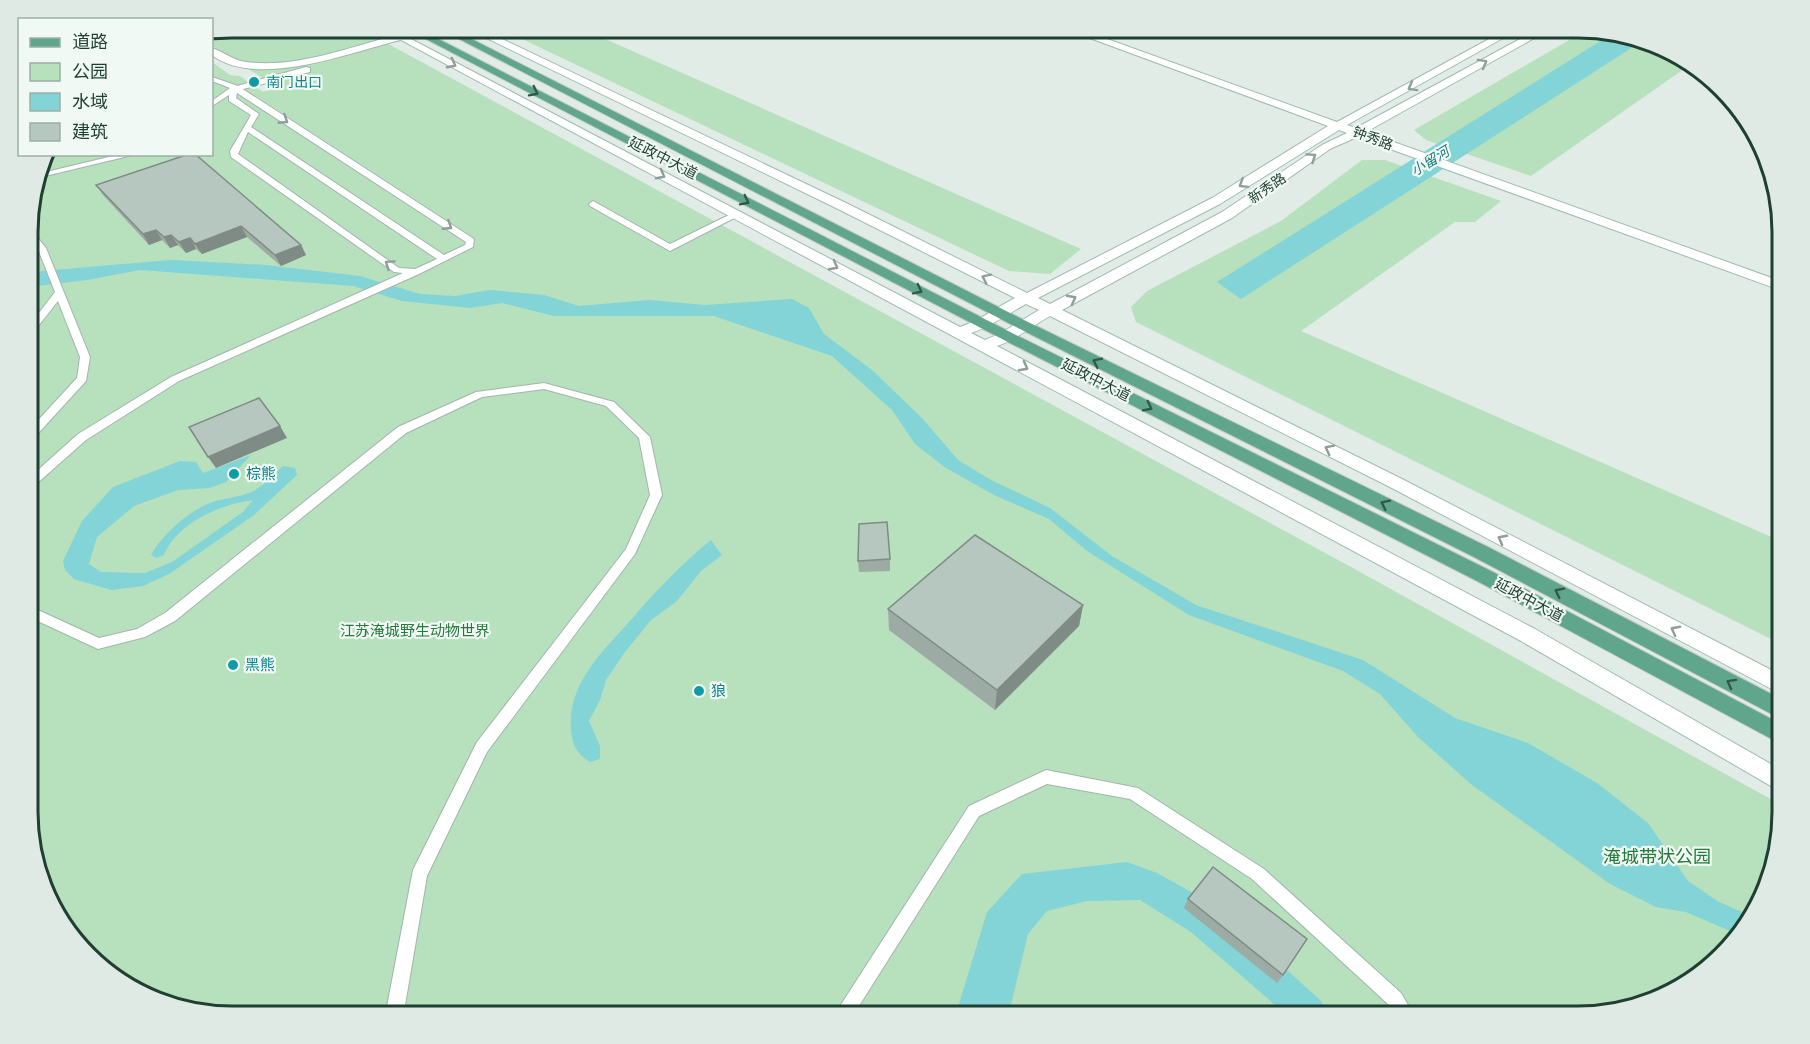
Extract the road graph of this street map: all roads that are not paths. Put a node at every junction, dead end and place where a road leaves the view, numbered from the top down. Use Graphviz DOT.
graph roads {
  1 [pos="387,38"];
  2 [pos="398,38"];
  3 [pos="420,38"];
  4 [pos="421,38"];
  5 [pos="462,38"];
  6 [pos="492,38"];
  7 [pos="1096,38"];
  8 [pos="1498,38"];
  9 [pos="1528,38"];
  10 [pos="213,52"];
  11 [pos="213,79"];
  12 [pos="235,88"];
  13 [pos="213,104"];
  14 [pos="1341,125"];
  15 [pos="247,128"];
  16 [pos="1358,132"];
  17 [pos="124,156"];
  18 [pos="46,174"];
  19 [pos="593,204"];
  20 [pos="736,215"];
  21 [pos="38,243"];
  22 [pos="443,259"];
  23 [pos="416,272"];
  24 [pos="1772,283"];
  25 [pos="60,292"];
  26 [pos="1026,298"];
  27 [pos="1050,310"];
  28 [pos="998,313"];
  29 [pos="38,320"];
  30 [pos="984,324"];
  31 [pos="1023,325"];
  32 [pos="959,333"];
  33 [pos="1009,337"];
  34 [pos="984,346"];
  35 [pos="38,426"];
  36 [pos="38,476"];
  37 [pos="38,615"];
  38 [pos="1772,680"];
  39 [pos="1772,705"];
  40 [pos="1772,730"];
  41 [pos="1772,777"];
  42 [pos="396,1006"];
  43 [pos="849,1006"];
  44 [pos="1399,1006"];
  1 -- 10 [label="street"];
  2 -- 12 [label="street"];
  3 -- 20 [label="street, one-way"];
  4 -- 30 [label="main road, 延政中大道, one-way"];
  5 -- 28 [label="main road, 延政中大道"];
  26 -- 6 [label="street, one-way"];
  7 -- 14 [label="street, 钟秀路"];
  8 -- 14 [label="street, 新秀路, one-way"];
  16 -- 9 [label="street, 新秀路, one-way"];
  11 -- 12 [label="lane"];
  12 -- 13 [label="lane"];
  12 -- 15 [label="lane"];
  12 -- 22 [label="lane, one-way"];
  14 -- 16 [label="street, 钟秀路"];
  14 -- 26 [label="street, 新秀路, one-way"];
  15 -- 22 [label="lane"];
  23 -- 15 [label="lane, one-way"];
  16 -- 24 [label="street, 钟秀路"];
  27 -- 16 [label="street, 新秀路, one-way"];
  17 -- 18 [label="lane"];
  19 -- 20 [label="lane"];
  20 -- 32 [label="street, one-way"];
  21 -- 25 [label="lane"];
  22 -- 23 [label="lane"];
  23 -- 36 [label="lane"];
  25 -- 29 [label="lane"];
  25 -- 35 [label="lane"];
  26 -- 27 [label="street"];
  26 -- 28 [label="street, 新秀路"];
  27 -- 31 [label="street, 新秀路"];
  38 -- 27 [label="street, one-way"];
  28 -- 30 [label="street, 新秀路"];
  28 -- 31 [label="main road, 延政中大道"];
  30 -- 32 [label="street, 新秀路"];
  30 -- 33 [label="main road, 延政中大道"];
  31 -- 33 [label="street, 新秀路"];
  39 -- 31 [label="main road, 延政中大道, one-way"];
  32 -- 34 [label="street"];
  33 -- 34 [label="street, 新秀路"];
  33 -- 40 [label="main road, 延政中大道, one-way"];
  34 -- 41 [label="street, one-way"];
  37 -- 42 [label="lane"];
  43 -- 44 [label="lane"];
}
